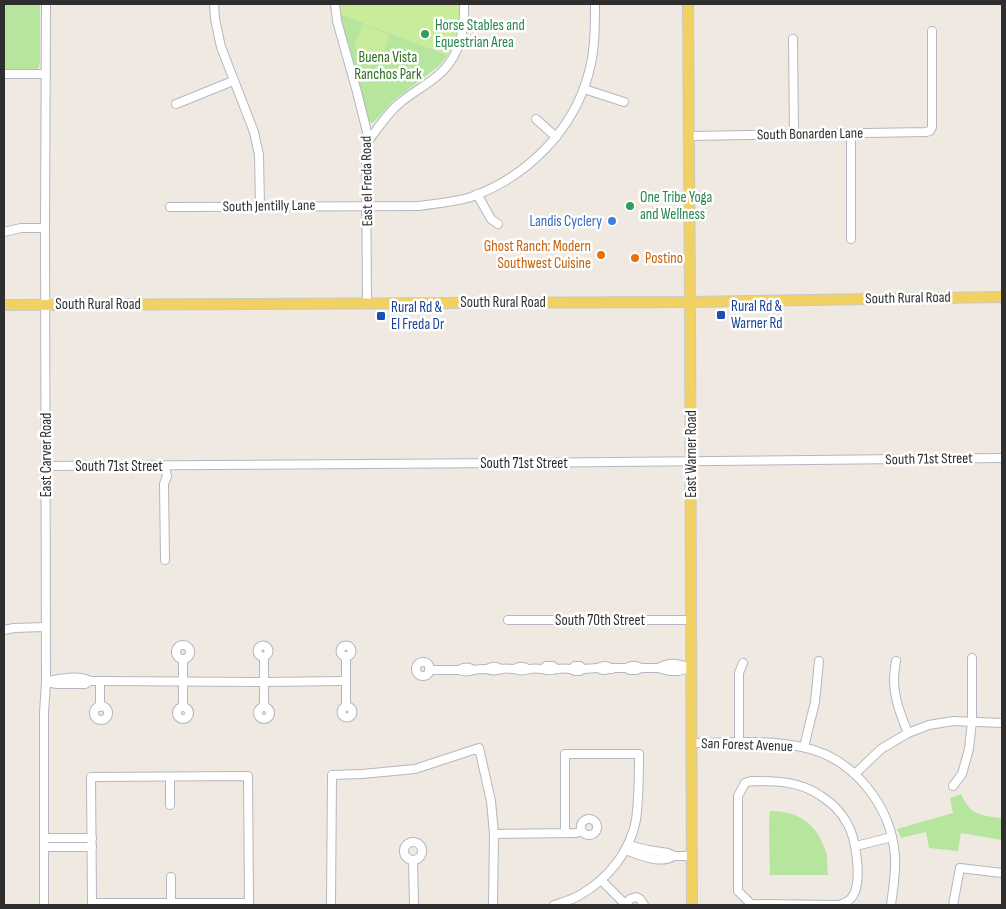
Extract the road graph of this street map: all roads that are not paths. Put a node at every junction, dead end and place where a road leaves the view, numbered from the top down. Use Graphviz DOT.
graph roads {
  1 [pos="46,4"];
  2 [pos="214,4"];
  3 [pos="335,4"];
  4 [pos="464,4"];
  5 [pos="595,4"];
  6 [pos="688,4"];
  7 [pos="932,31"];
  8 [pos="793,39"];
  9 [pos="4,74"];
  10 [pos="46,74"];
  11 [pos="233,81"];
  12 [pos="584,89"];
  13 [pos="624,102"];
  14 [pos="176,104"];
  15 [pos="536,119"];
  16 [pos="794,134"];
  17 [pos="851,134"];
  18 [pos="689,136"];
  19 [pos="556,137"];
  20 [pos="369,140"];
  21 [pos="477,194"];
  22 [pos="367,205"];
  23 [pos="260,206"];
  24 [pos="170,207"];
  25 [pos="498,224"];
  26 [pos="45,228"];
  27 [pos="4,232"];
  28 [pos="851,239"];
  29 [pos="1002,297"];
  30 [pos="690,302"];
  31 [pos="367,303"];
  32 [pos="4,305"];
  33 [pos="46,305"];
  34 [pos="1002,458"];
  35 [pos="690,462"];
  36 [pos="46,466"];
  37 [pos="165,466"];
  38 [pos="165,560"];
  39 [pos="508,620"];
  40 [pos="691,620"];
  41 [pos="46,626"];
  42 [pos="4,630"];
  43 [pos="346,656"];
  44 [pos="264,657"];
  45 [pos="972,658"];
  46 [pos="183,659"];
  47 [pos="819,660"];
  48 [pos="896,660"];
  49 [pos="743,663"];
  50 [pos="691,668"];
  51 [pos="429,670"];
  52 [pos="100,681"];
  53 [pos="346,681"];
  54 [pos="46,682"];
  55 [pos="183,682"];
  56 [pos="264,682"];
  57 [pos="100,706"];
  58 [pos="183,706"];
  59 [pos="264,706"];
  60 [pos="346,706"];
  61 [pos="972,720"];
  62 [pos="1002,723"];
  63 [pos="908,733"];
  64 [pos="691,743"];
  65 [pos="739,743"];
  66 [pos="804,747"];
  67 [pos="855,774"];
  68 [pos="170,777"];
  69 [pos="953,786"];
  70 [pos="170,805"];
  71 [pos="582,831"];
  72 [pos="566,833"];
  73 [pos="494,834"];
  74 [pos="892,837"];
  75 [pos="44,842"];
  76 [pos="92,842"];
  77 [pos="856,846"];
  78 [pos="627,848"];
  79 [pos="692,856"];
  80 [pos="413,860"];
  81 [pos="1002,874"];
  82 [pos="170,877"];
  83 [pos="601,880"];
  84 [pos="170,904"];
  85 [pos="627,904"];
  86 [pos="44,905"];
  87 [pos="331,905"];
  88 [pos="414,905"];
  89 [pos="493,905"];
  90 [pos="554,905"];
  91 [pos="644,905"];
  92 [pos="692,905"];
  93 [pos="794,905"];
  94 [pos="891,905"];
  95 [pos="953,905"];
  1 -- 10 [label="street, East Carver Road"];
  2 -- 11 [label="street"];
  3 -- 20 [label="street, East el Freda Road"];
  4 -- 20 [label="street"];
  5 -- 12 [label="street, South Jentilly Lane"];
  6 -- 18 [label="main road, East Warner Road"];
  7 -- 17 [label="street, South Bonarden Lane"];
  8 -- 16 [label="street"];
  9 -- 10 [label="street"];
  10 -- 26 [label="street, East Carver Road"];
  11 -- 14 [label="street"];
  11 -- 23 [label="street"];
  12 -- 13 [label="street"];
  12 -- 19 [label="street, South Jentilly Lane"];
  15 -- 19 [label="street"];
  16 -- 17 [label="street, South Bonarden Lane"];
  16 -- 18 [label="street, South Bonarden Lane"];
  17 -- 28 [label="street"];
  18 -- 30 [label="main road, East Warner Road"];
  19 -- 21 [label="street, South Jentilly Lane"];
  20 -- 22 [label="street, East el Freda Road"];
  21 -- 22 [label="street, South Jentilly Lane"];
  21 -- 25 [label="street"];
  22 -- 23 [label="street, South Jentilly Lane"];
  22 -- 31 [label="street, East el Freda Road"];
  23 -- 24 [label="street, South Jentilly Lane"];
  26 -- 27 [label="street"];
  26 -- 33 [label="street, East Carver Road"];
  29 -- 30 [label="main road, South Rural Road"];
  30 -- 31 [label="main road, South Rural Road"];
  30 -- 35 [label="main road, East Warner Road"];
  31 -- 33 [label="main road, South Rural Road"];
  32 -- 33 [label="main road, South Rural Road"];
  33 -- 36 [label="street, East Carver Road"];
  34 -- 35 [label="street, South 71st Street"];
  35 -- 37 [label="street, South 71st Street"];
  35 -- 40 [label="main road, East Warner Road"];
  36 -- 37 [label="street, South 71st Street"];
  36 -- 41 [label="street, East Carver Road"];
  37 -- 38 [label="street"];
  39 -- 40 [label="street, South 70th Street"];
  40 -- 50 [label="main road, East Warner Road"];
  41 -- 42 [label="street"];
  41 -- 54 [label="street, East Carver Road"];
  43 -- 53 [label="street"];
  44 -- 56 [label="street"];
  45 -- 61 [label="street"];
  46 -- 55 [label="street"];
  47 -- 66 [label="street"];
  48 -- 63 [label="street"];
  49 -- 65 [label="street"];
  50 -- 51 [label="street"];
  50 -- 64 [label="main road, East Warner Road"];
  52 -- 54 [label="street"];
  52 -- 55 [label="street"];
  52 -- 57 [label="street"];
  53 -- 56 [label="street"];
  53 -- 60 [label="street"];
  54 -- 75 [label="street, East Carver Road"];
  55 -- 56 [label="street"];
  55 -- 58 [label="street"];
  56 -- 59 [label="street"];
  61 -- 62 [label="street"];
  61 -- 63 [label="street"];
  61 -- 69 [label="street"];
  63 -- 67 [label="street"];
  64 -- 65 [label="street, San Forest Avenue"];
  64 -- 79 [label="main road, East Warner Road"];
  65 -- 66 [label="street, San Forest Avenue"];
  66 -- 67 [label="street, San Forest Avenue"];
  67 -- 74 [label="street, San Forest Avenue"];
  68 -- 70 [label="street"];
  68 -- 76 [label="street"];
  68 -- 84 [label="street"];
  71 -- 72 [label="street"];
  72 -- 73 [label="street"];
  72 -- 78 [label="street"];
  73 -- 87 [label="street"];
  73 -- 89 [label="street"];
  74 -- 77 [label="street"];
  74 -- 94 [label="street, San Forest Avenue"];
  75 -- 76 [label="street"];
  75 -- 86 [label="street, East Carver Road"];
  76 -- 84 [label="street"];
  77 -- 93 [label="street"];
  77 -- 93 [label="street"];
  78 -- 79 [label="street"];
  78 -- 83 [label="street"];
  79 -- 92 [label="main road, East Warner Road"];
  80 -- 88 [label="street"];
  81 -- 95 [label="street"];
  82 -- 84 [label="street"];
  83 -- 85 [label="street"];
  83 -- 90 [label="street"];
  85 -- 91 [label="street"];
}
